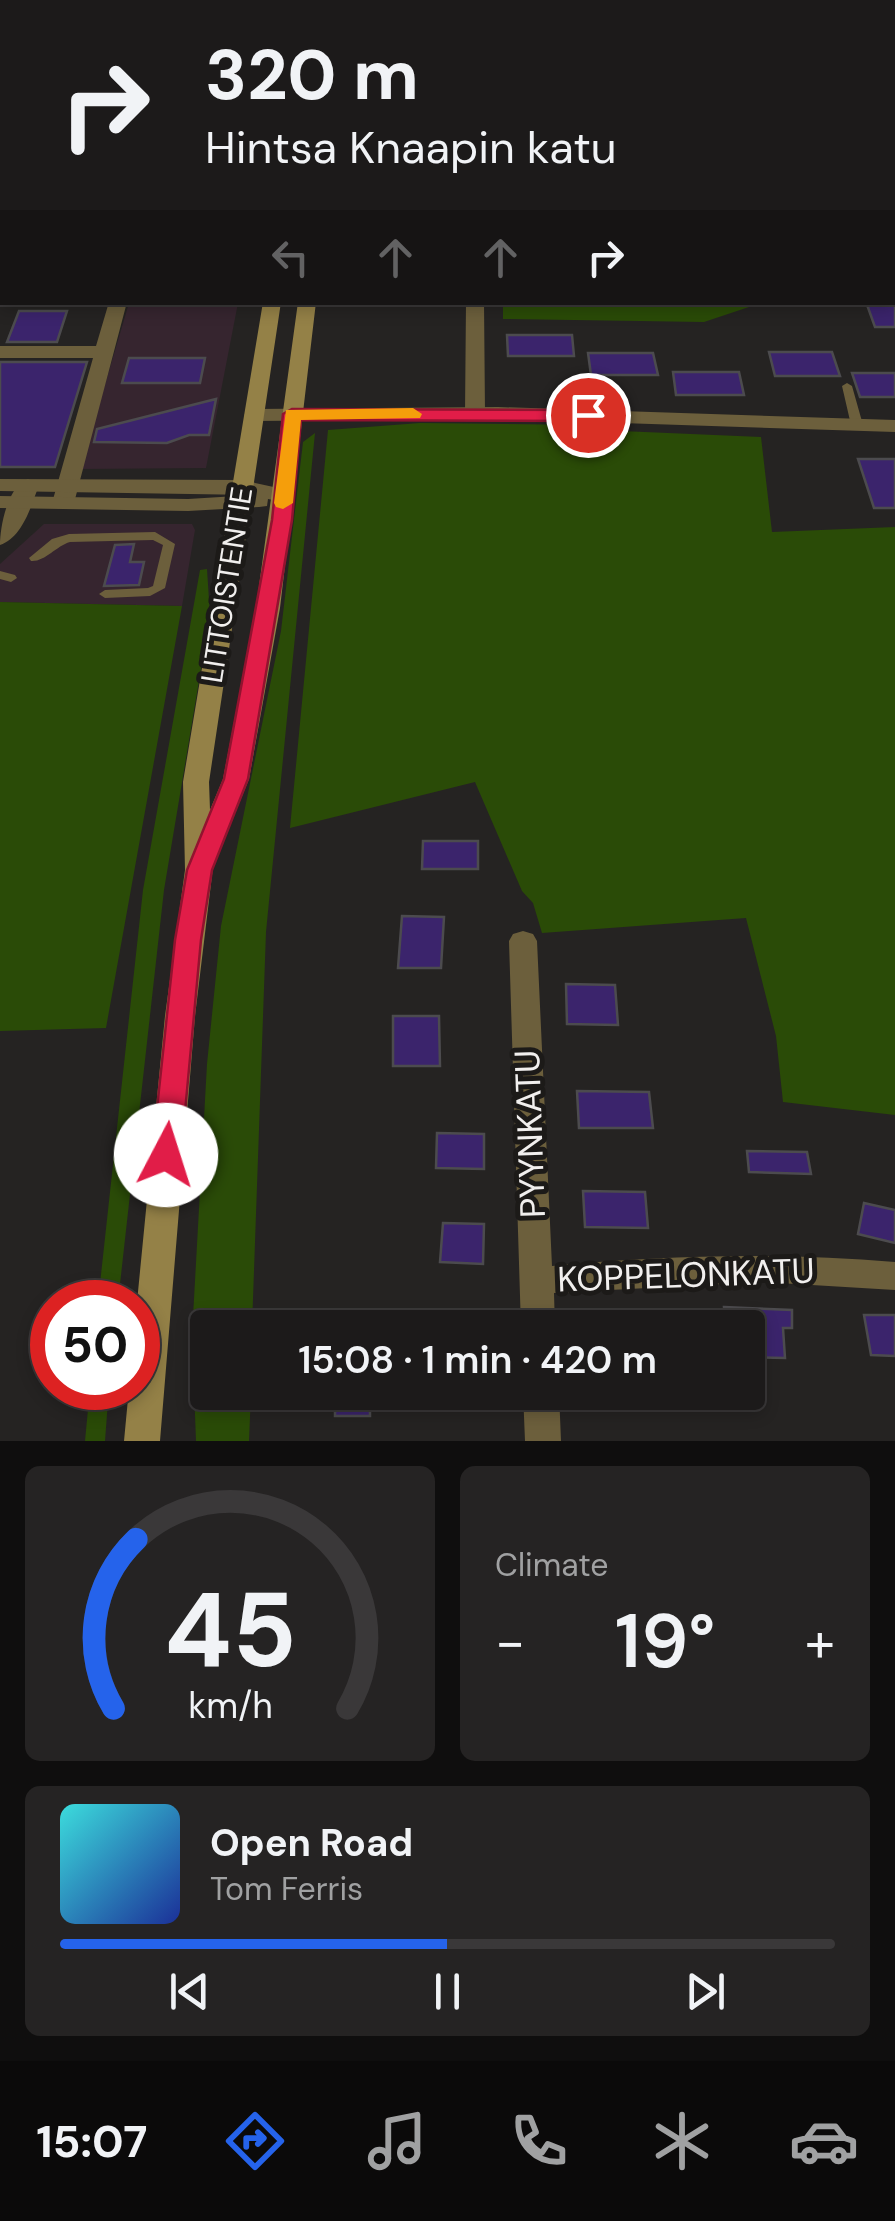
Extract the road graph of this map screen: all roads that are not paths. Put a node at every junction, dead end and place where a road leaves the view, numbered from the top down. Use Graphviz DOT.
graph roads {
  1 [pos="117,305"];
  2 [pos="272,305"];
  3 [pos="307,305"];
  4 [pos="475,305"];
  5 [pos="0,352"];
  6 [pos="104,352"];
  7 [pos="847,386"];
  8 [pos="254,414"];
  9 [pos="292,414"];
  10 [pos="475,414"];
  11 [pos="857,425"];
  12 [pos="895,426"];
  13 [pos="0,485"];
  14 [pos="66,494"];
  15 [pos="241,495"];
  16 [pos="284,496"];
  17 [pos="16,497"];
  18 [pos="0,538"];
  19 [pos="36,558"];
  20 [pos="104,594"];
  21 [pos="199,870"];
  22 [pos="523,941"];
  23 [pos="895,1276"];
  24 [pos="536,1281"];
  25 [pos="537,1310"];
  26 [pos="542,1410"];
  27 [pos="142,1441"];
  28 [pos="543,1441"];
  1 -- 6 [label="street"];
  2 -- 8 [label="main road, LITTOISTENTIE"];
  3 -- 9 [label="main road, LITTOISTENTIE"];
  4 -- 10 [label="street"];
  5 -- 6 [label="street"];
  6 -- 14 [label="street"];
  7 -- 11 [label="lane"];
  8 -- 9 [label="street"];
  8 -- 15 [label="main road, LITTOISTENTIE"];
  9 -- 10 [label="street"];
  9 -- 16 [label="main road, LITTOISTENTIE"];
  10 -- 11 [label="street"];
  11 -- 12 [label="street"];
  13 -- 17 [label="street"];
  14 -- 15 [label="street"];
  14 -- 17 [label="street"];
  15 -- 16 [label="street"];
  15 -- 21 [label="main road, LITTOISTENTIE"];
  16 -- 21 [label="main road, LITTOISTENTIE"];
  17 -- 18 [label="street"];
  19 -- 20 [label="lane"];
  21 -- 27 [label="main road, LITTOISTENTIE"];
  22 -- 24 [label="street, PYYNKATU"];
  23 -- 24 [label="street, KOPPELONKATU"];
  24 -- 25 [label="street, PYYNKATU"];
  26 -- 28 [label="street"];
}
